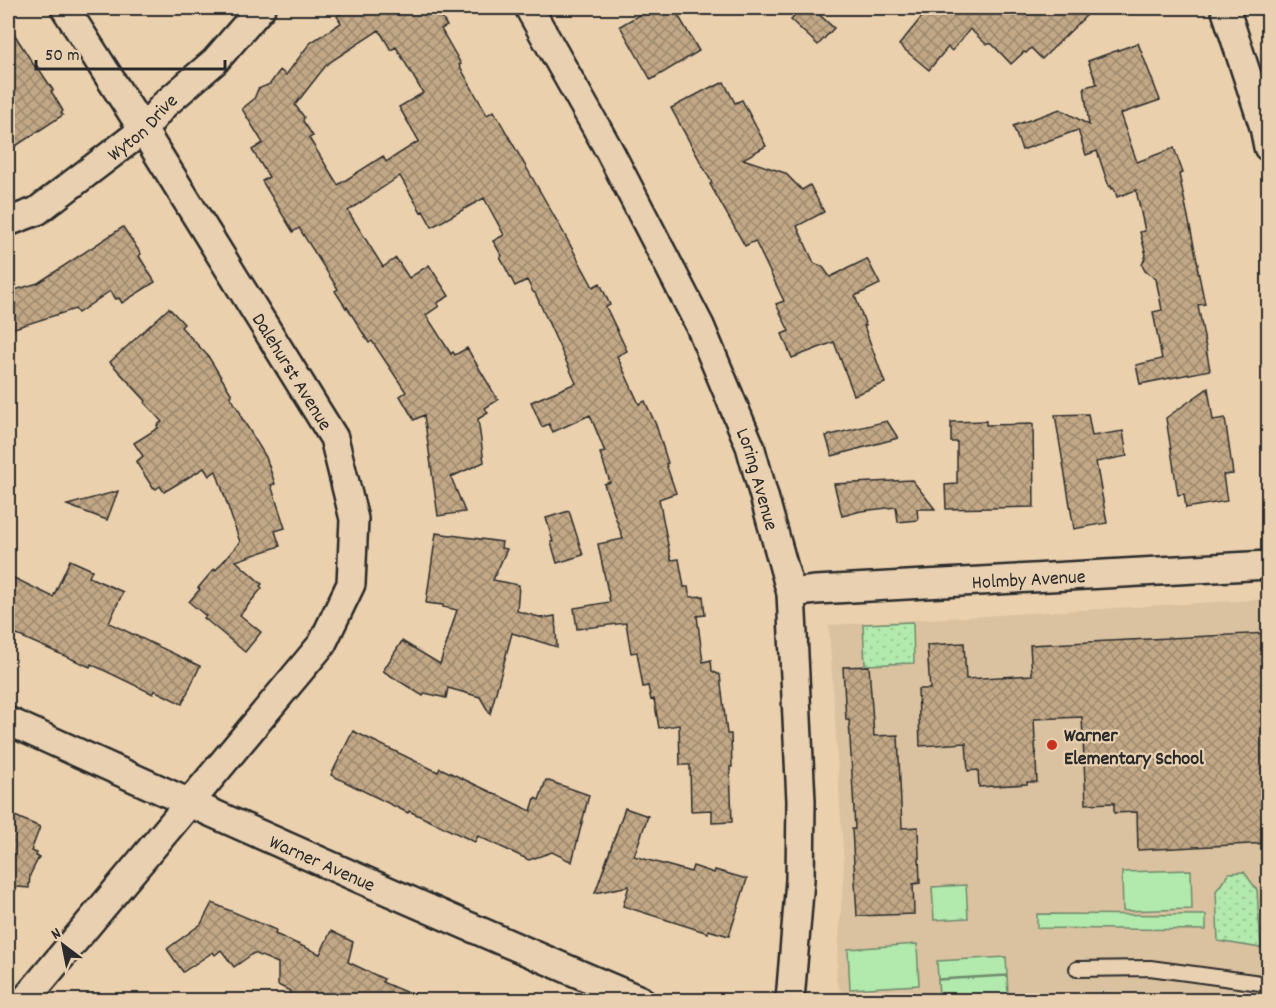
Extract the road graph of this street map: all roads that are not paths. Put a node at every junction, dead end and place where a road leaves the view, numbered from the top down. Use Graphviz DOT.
graph roads {
  1 [pos="65,8"];
  2 [pos="261,8"];
  3 [pos="529,8"];
  4 [pos="1225,8"];
  5 [pos="143,130"];
  6 [pos="1269,147"];
  7 [pos="8,222"];
  8 [pos="1269,565"];
  9 [pos="791,593"];
  10 [pos="8,721"];
  11 [pos="189,804"];
  12 [pos="1077,969"];
  13 [pos="1269,984"];
  14 [pos="25,1000"];
  15 [pos="640,1000"];
  16 [pos="790,1000"];
  1 -- 5 [label="street, Dalehurst Avenue"];
  2 -- 5 [label="street, Wyton Drive"];
  3 -- 9 [label="street, Loring Avenue"];
  4 -- 6 [label="street"];
  5 -- 7 [label="street, Wyton Drive"];
  5 -- 11 [label="street, Dalehurst Avenue"];
  8 -- 9 [label="street, Holmby Avenue"];
  9 -- 16 [label="street, Loring Avenue"];
  10 -- 11 [label="street, Warner Avenue"];
  11 -- 14 [label="street, Dalehurst Avenue"];
  11 -- 15 [label="street, Warner Avenue"];
  12 -- 13 [label="lane"];
}
